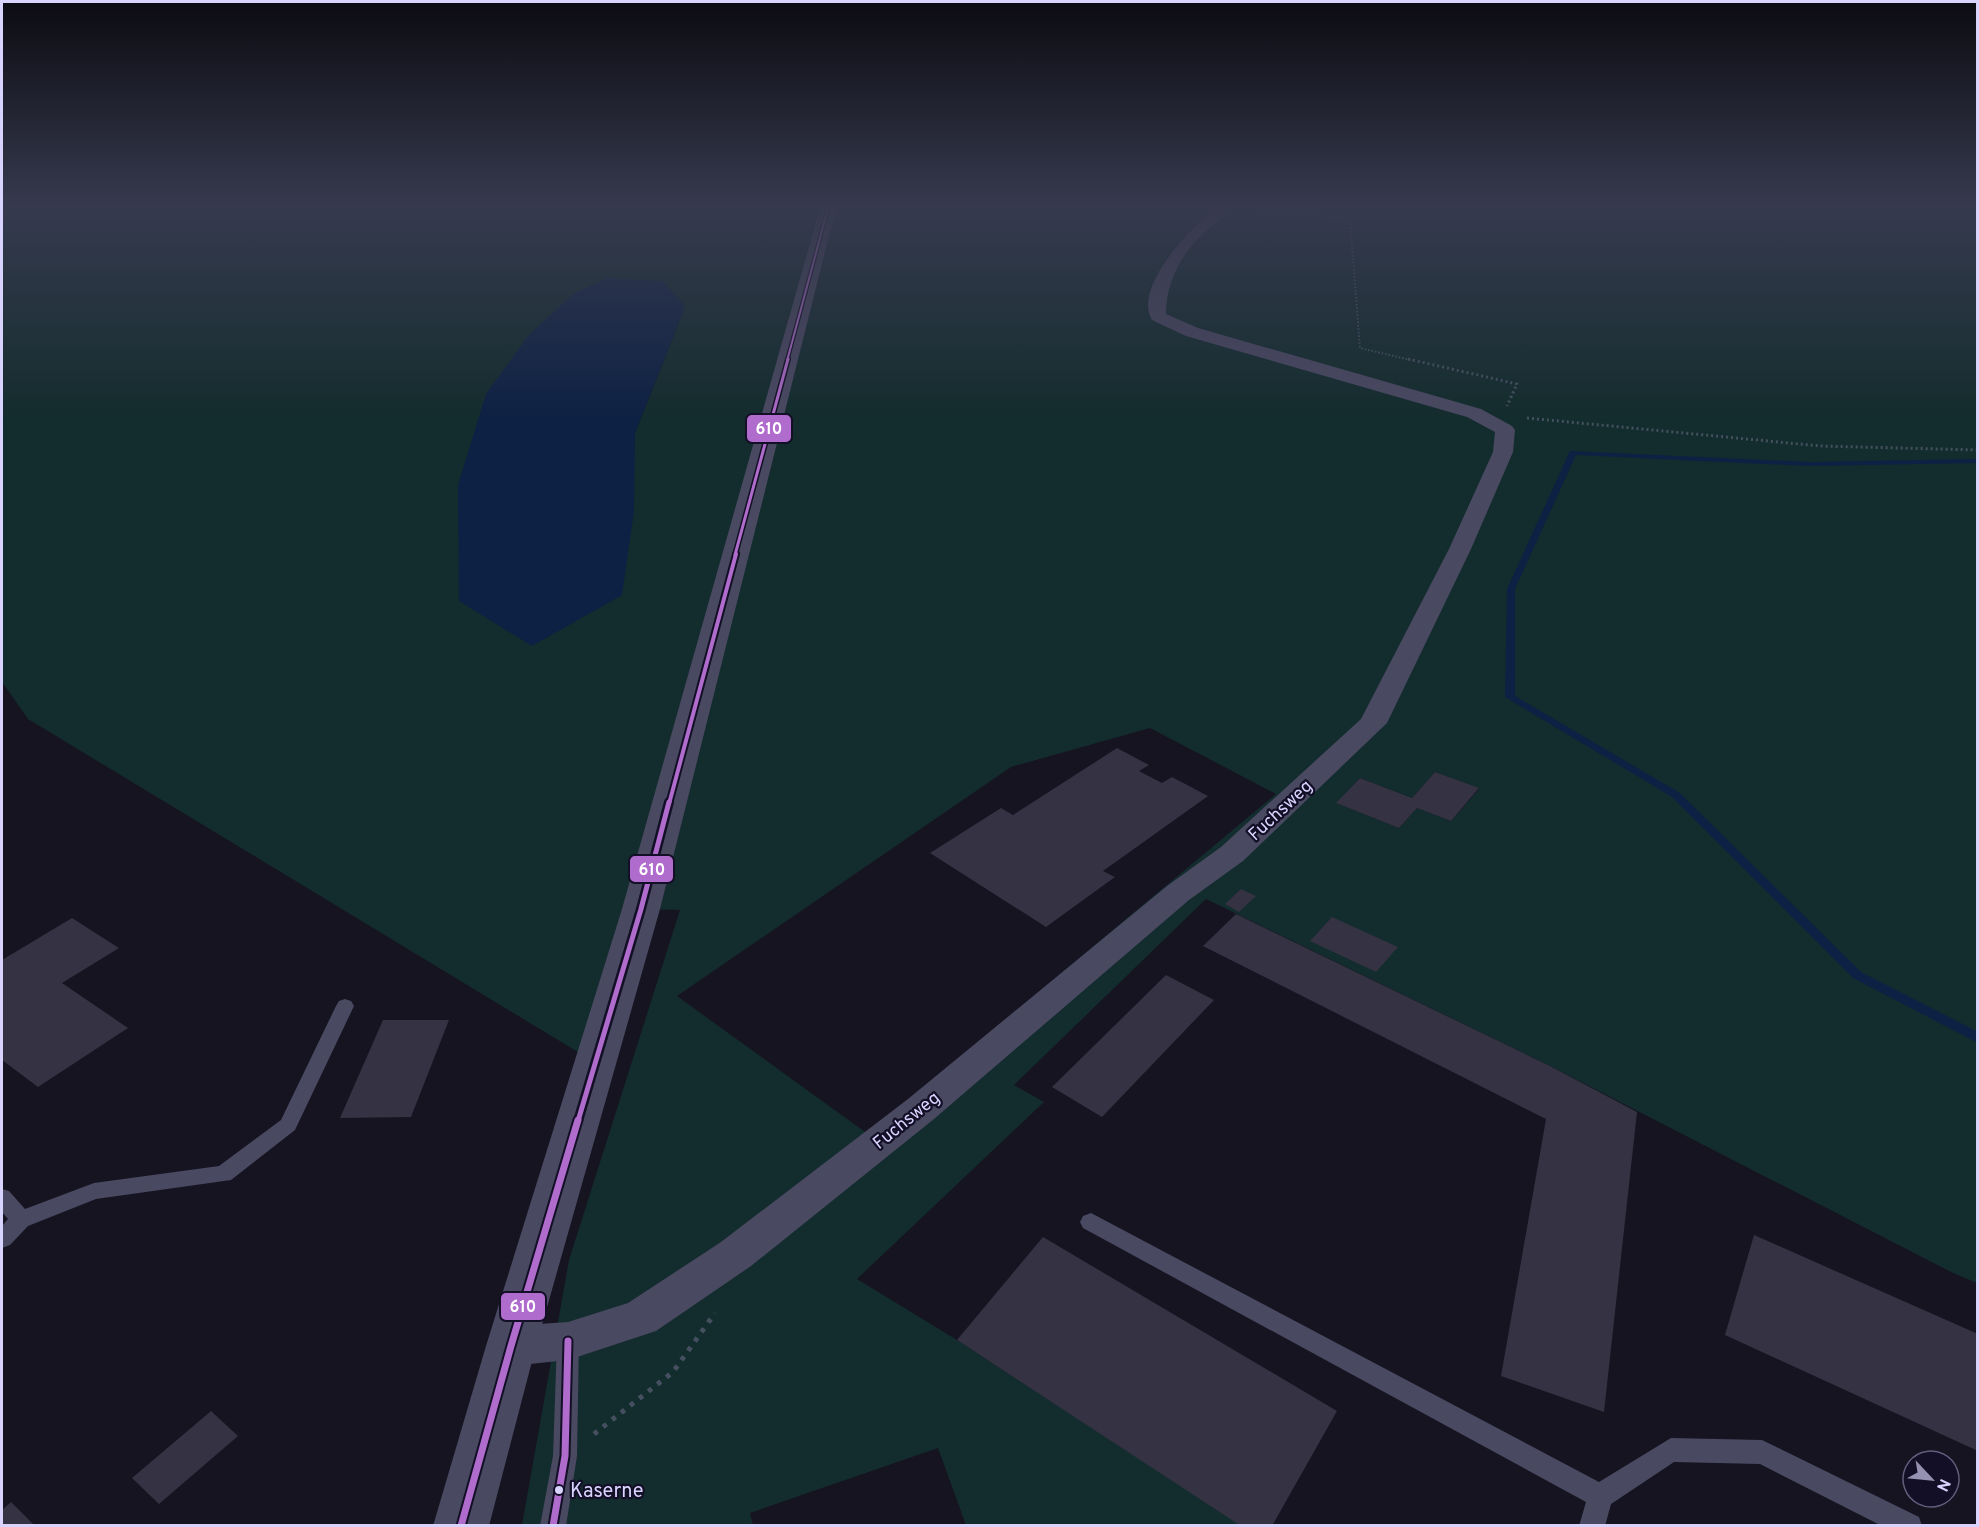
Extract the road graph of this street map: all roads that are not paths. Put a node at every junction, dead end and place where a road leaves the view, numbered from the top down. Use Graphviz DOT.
graph roads {
  1 [pos="809,279"];
  2 [pos="1166,279"];
  3 [pos="345,1006"];
  4 [pos="2,1197"];
  5 [pos="21,1220"];
  6 [pos="1091,1222"];
  7 [pos="2,1239"];
  8 [pos="568,1341"];
  9 [pos="511,1346"];
  10 [pos="1600,1496"];
  11 [pos="461,1526"];
  12 [pos="553,1526"];
  13 [pos="1592,1526"];
  14 [pos="1910,1526"];
  1 -- 9 [label="street"];
  2 -- 8 [label="street, Fuchsweg"];
  3 -- 5 [label="lane"];
  4 -- 5 [label="lane"];
  5 -- 7 [label="lane"];
  6 -- 10 [label="lane"];
  8 -- 9 [label="street, Fuchsweg"];
  8 -- 12 [label="lane"];
  9 -- 11 [label="street"];
  10 -- 13 [label="lane"];
  10 -- 14 [label="lane"];
}
